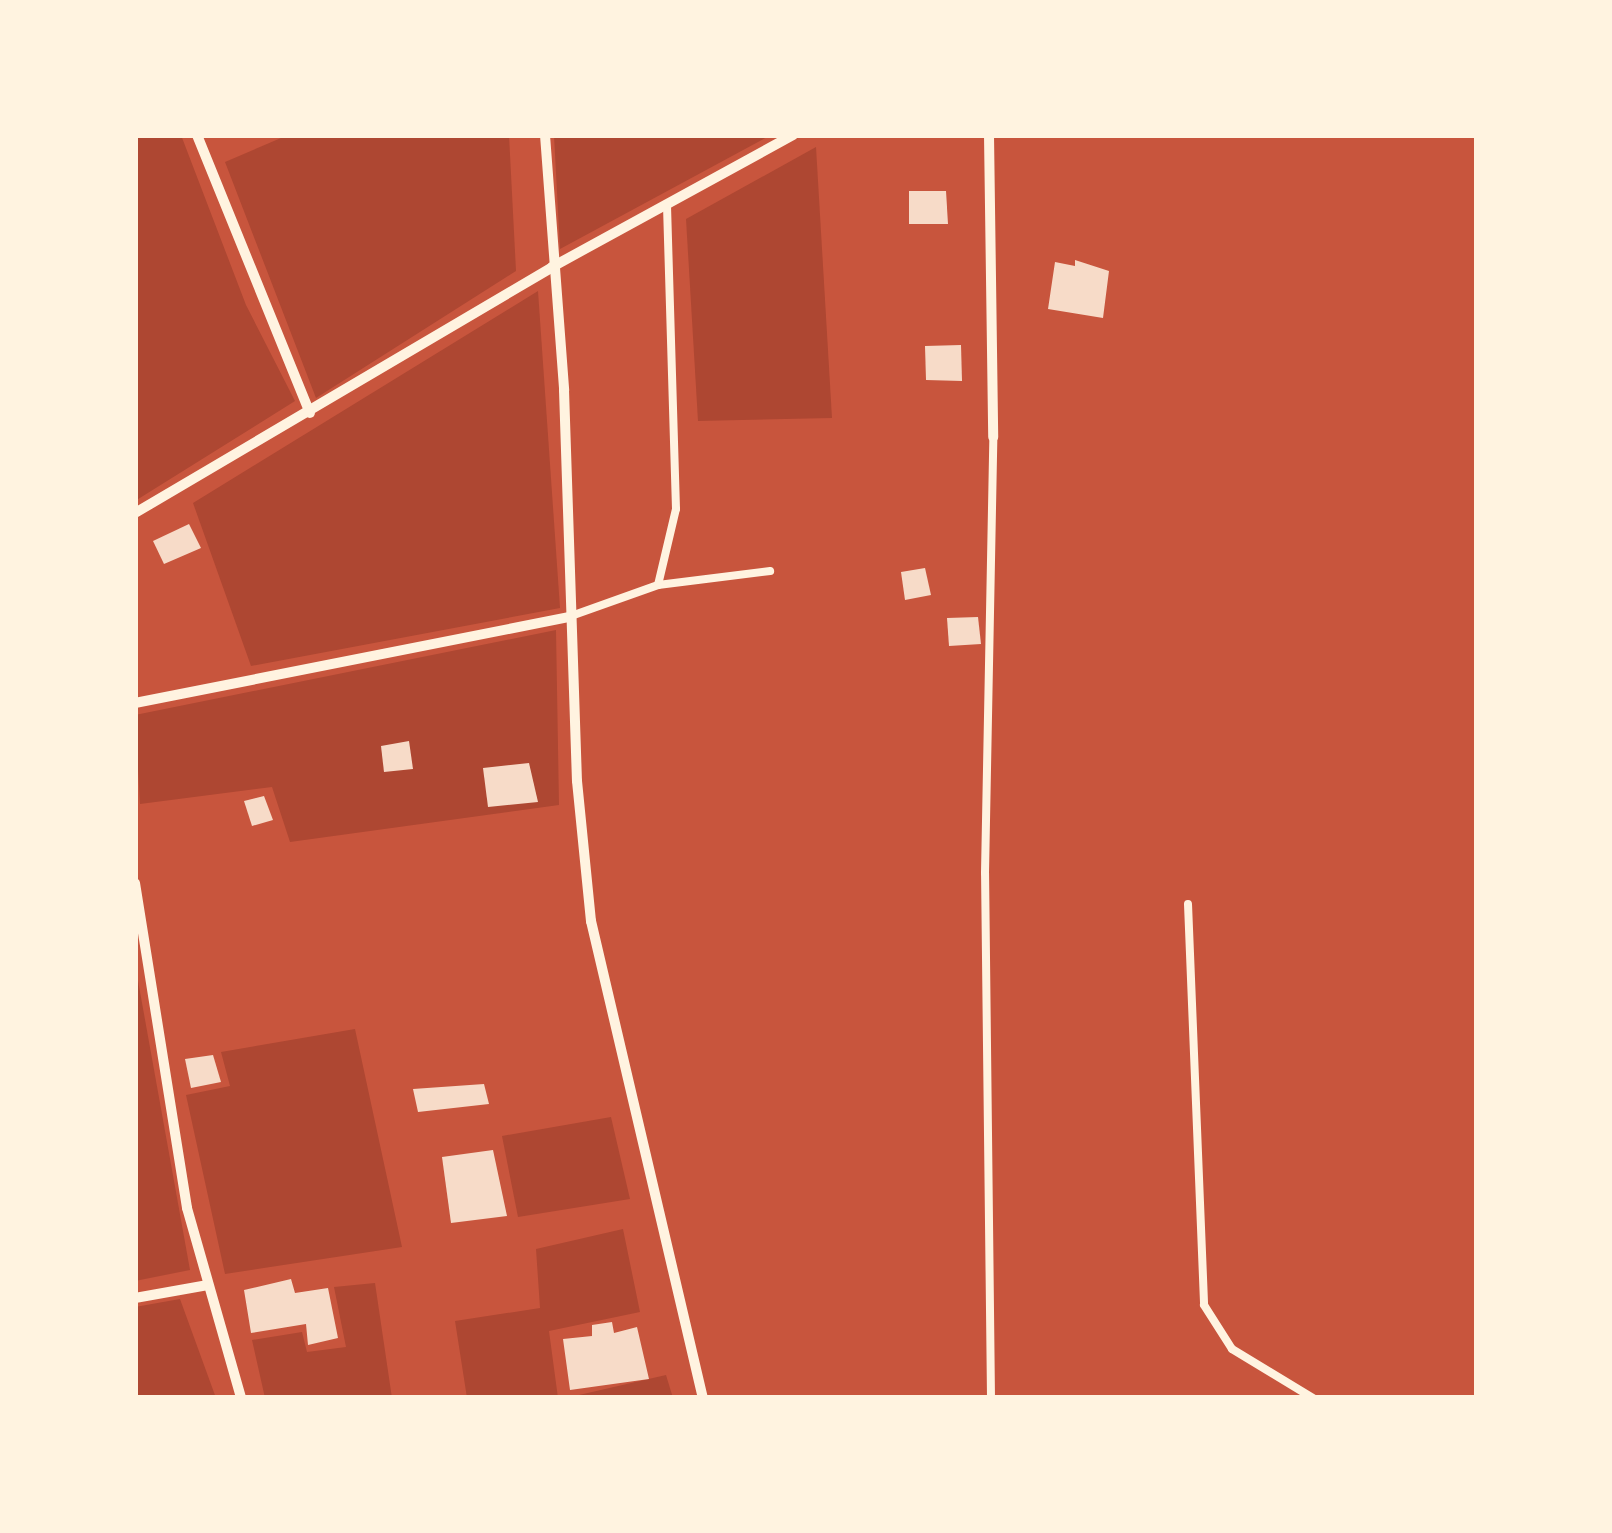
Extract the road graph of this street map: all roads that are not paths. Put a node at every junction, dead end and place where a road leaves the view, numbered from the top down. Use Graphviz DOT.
graph roads {
  1 [pos="197,135"];
  2 [pos="545,135"];
  3 [pos="793,135"];
  4 [pos="989,135"];
  5 [pos="667,204"];
  6 [pos="552,267"];
  7 [pos="310,413"];
  8 [pos="993,438"];
  9 [pos="135,514"];
  10 [pos="770,571"];
  11 [pos="658,584"];
  12 [pos="570,616"];
  13 [pos="135,704"];
  14 [pos="135,883"];
  15 [pos="1188,904"];
  16 [pos="208,1285"];
  17 [pos="135,1298"];
  18 [pos="241,1398"];
  19 [pos="703,1398"];
  20 [pos="991,1398"];
  21 [pos="1313,1398"];
  1 -- 7 [label="street"];
  2 -- 6 [label="street"];
  3 -- 5 [label="street"];
  4 -- 8 [label="street"];
  5 -- 6 [label="street"];
  5 -- 11 [label="lane"];
  6 -- 7 [label="street"];
  6 -- 12 [label="street"];
  7 -- 9 [label="street"];
  8 -- 20 [label="lane"];
  10 -- 11 [label="lane"];
  11 -- 12 [label="lane"];
  12 -- 13 [label="street"];
  12 -- 19 [label="street"];
  14 -- 16 [label="street"];
  15 -- 21 [label="lane"];
  16 -- 17 [label="street"];
  16 -- 18 [label="street"];
}
